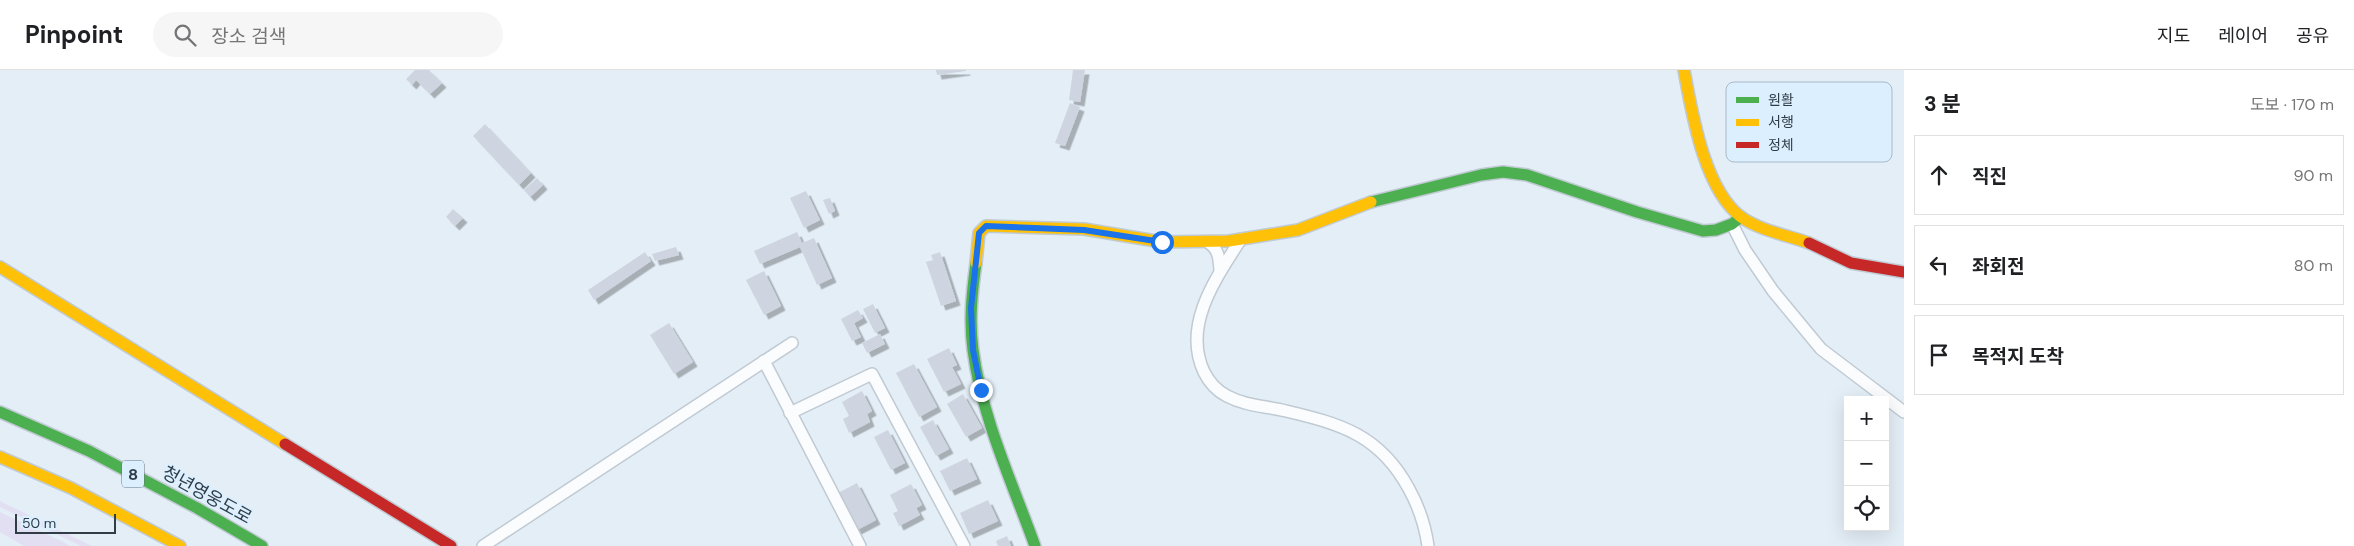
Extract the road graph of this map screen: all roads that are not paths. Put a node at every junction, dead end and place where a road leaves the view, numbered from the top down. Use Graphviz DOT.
graph roads {
  1 [pos="1684,70"];
  2 [pos="1736,220"];
  3 [pos="1241,239"];
  4 [pos="1209,242"];
  5 [pos="0,267"];
  6 [pos="1220,270"];
  7 [pos="1904,272"];
  8 [pos="792,343"];
  9 [pos="764,361"];
  10 [pos="0,412"];
  11 [pos="1904,412"];
  12 [pos="790,413"];
  13 [pos="0,457"];
  14 [pos="180,546"];
  15 [pos="262,546"];
  16 [pos="451,546"];
  17 [pos="483,546"];
  18 [pos="860,546"];
  19 [pos="964,546"];
  20 [pos="1035,546"];
  21 [pos="1428,546"];
  1 -- 2 [label="main road"];
  2 -- 3 [label="main road"];
  2 -- 7 [label="main road"];
  2 -- 11 [label="street"];
  3 -- 4 [label="main road"];
  3 -- 6 [label="street"];
  4 -- 6 [label="street"];
  4 -- 20 [label="main road"];
  5 -- 16 [label="main road"];
  6 -- 21 [label="street"];
  8 -- 9 [label="street"];
  9 -- 12 [label="street"];
  9 -- 17 [label="street"];
  10 -- 15 [label="main road, 청년영웅도로 / 8"];
  12 -- 18 [label="street"];
  12 -- 19 [label="street"];
  13 -- 14 [label="main road, 8"];
}
